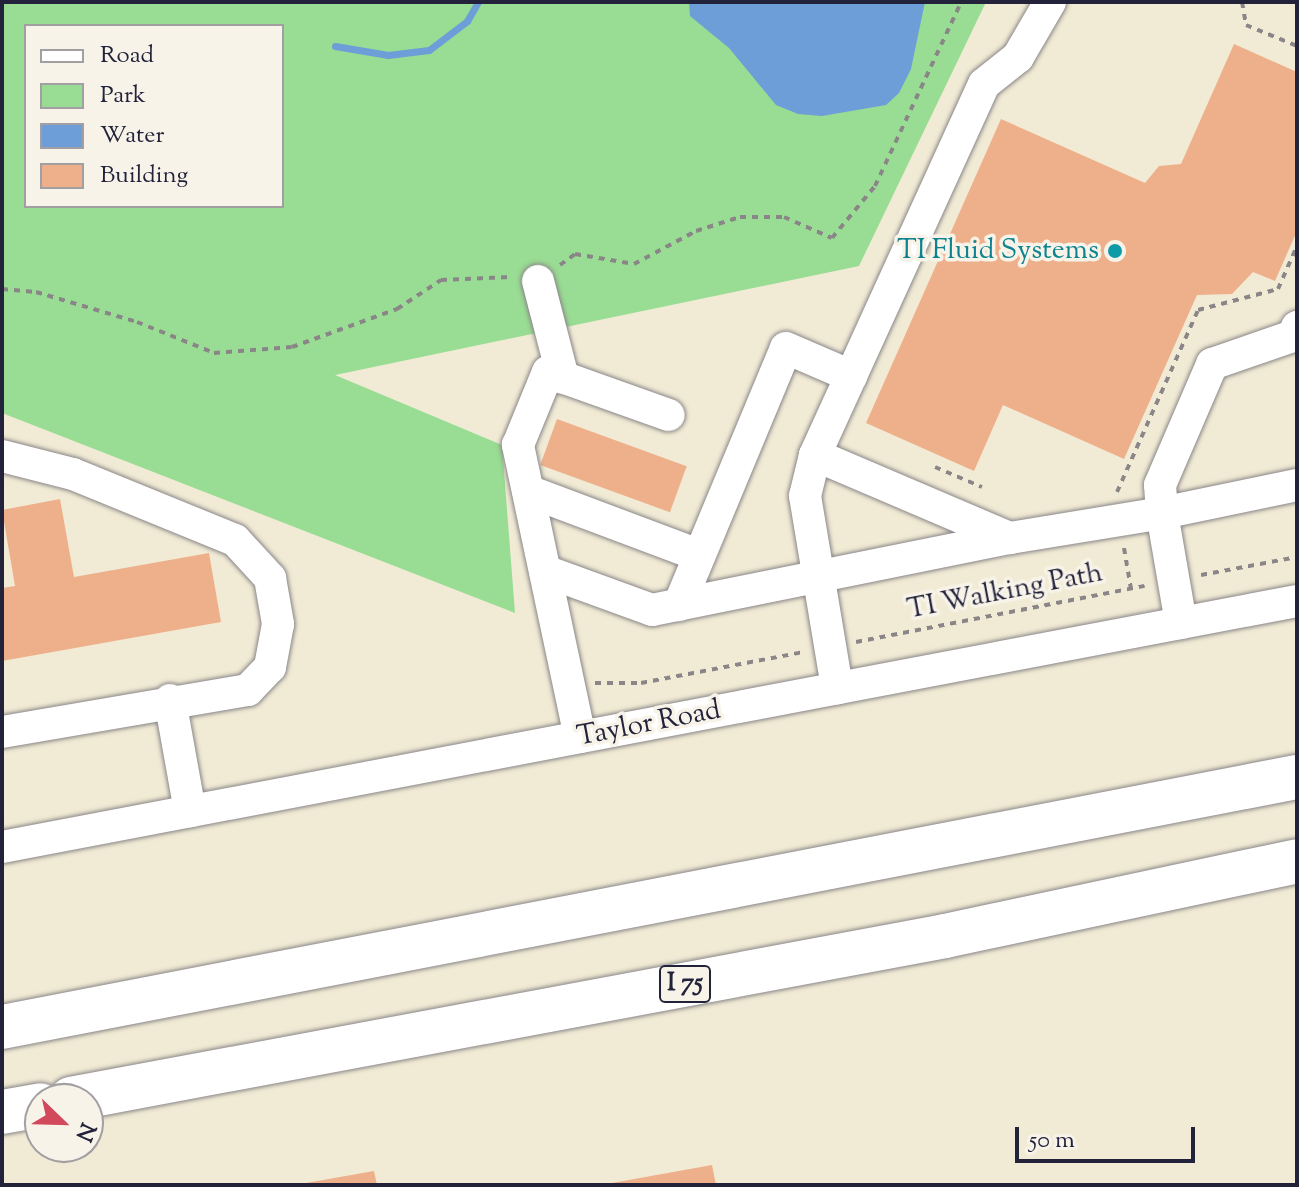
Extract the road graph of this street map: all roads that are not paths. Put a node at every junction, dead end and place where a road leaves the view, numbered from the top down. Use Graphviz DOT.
graph roads {
  1 [pos="1050,2"];
  2 [pos="538,281"];
  3 [pos="1296,333"];
  4 [pos="851,376"];
  5 [pos="563,378"];
  6 [pos="669,415"];
  7 [pos="815,455"];
  8 [pos="2,456"];
  9 [pos="1297,485"];
  10 [pos="528,491"];
  11 [pos="1162,513"];
  12 [pos="1010,538"];
  13 [pos="698,555"];
  14 [pos="545,571"];
  15 [pos="819,577"];
  16 [pos="1297,601"];
  17 [pos="679,605"];
  18 [pos="1181,623"];
  19 [pos="837,688"];
  20 [pos="170,700"];
  21 [pos="2,732"];
  22 [pos="580,737"];
  23 [pos="1297,777"];
  24 [pos="190,811"];
  25 [pos="2,847"];
  26 [pos="1297,861"];
  27 [pos="2,1027"];
  28 [pos="104,1093"];
  29 [pos="24,1108"];
  30 [pos="2,1112"];
  1 -- 4 [label="street"];
  2 -- 5 [label="street"];
  3 -- 11 [label="street"];
  4 -- 7 [label="street"];
  4 -- 13 [label="street"];
  5 -- 6 [label="street"];
  5 -- 10 [label="street"];
  7 -- 12 [label="street"];
  7 -- 15 [label="street"];
  8 -- 20 [label="street"];
  9 -- 11 [label="street"];
  10 -- 13 [label="street"];
  10 -- 14 [label="street"];
  11 -- 12 [label="street"];
  11 -- 18 [label="street"];
  12 -- 15 [label="street"];
  13 -- 17 [label="street"];
  14 -- 17 [label="street"];
  14 -- 22 [label="street"];
  15 -- 17 [label="street"];
  15 -- 19 [label="street"];
  16 -- 18 [label="street, Taylor Road"];
  18 -- 19 [label="street, Taylor Road"];
  19 -- 22 [label="street, Taylor Road"];
  20 -- 21 [label="street"];
  20 -- 24 [label="street"];
  22 -- 24 [label="street, Taylor Road"];
  23 -- 27 [label="highway"];
  24 -- 25 [label="street, Taylor Road"];
  26 -- 28 [label="highway, I 75"];
  29 -- 30 [label="highway"];
}
